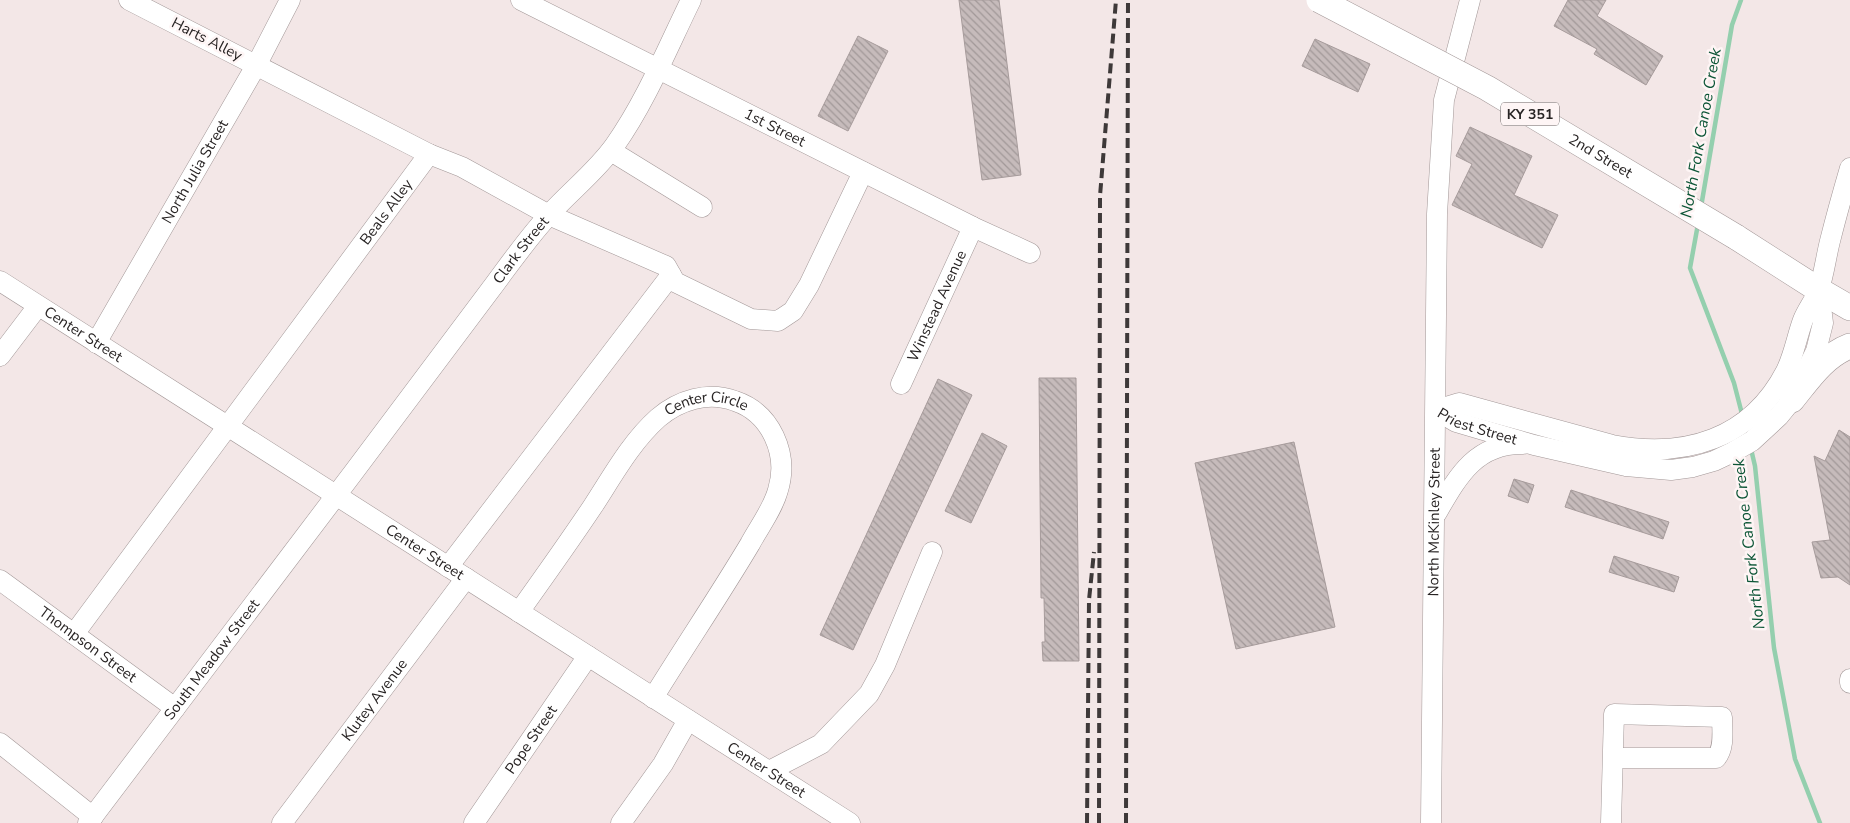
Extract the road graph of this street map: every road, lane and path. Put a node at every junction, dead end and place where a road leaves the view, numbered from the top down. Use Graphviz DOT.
graph roads {
  1 [pos="130,0"];
  2 [pos="290,0"];
  3 [pos="521,0"];
  4 [pos="691,0"];
  5 [pos="1318,0"];
  6 [pos="1470,0"];
  7 [pos="257,64"];
  8 [pos="658,68"];
  9 [pos="610,151"];
  10 [pos="429,154"];
  11 [pos="1850,168"];
  12 [pos="863,172"];
  13 [pos="702,207"];
  14 [pos="549,215"];
  15 [pos="973,227"];
  16 [pos="1030,254"];
  17 [pos="672,275"];
  18 [pos="0,281"];
  19 [pos="1818,290"];
  20 [pos="38,306"];
  21 [pos="1850,308"];
  22 [pos="96,342"];
  23 [pos="1850,346"];
  24 [pos="0,356"];
  25 [pos="900,384"];
  26 [pos="1782,403"];
  27 [pos="1436,410"];
  28 [pos="227,426"];
  29 [pos="1534,445"];
  30 [pos="335,495"];
  31 [pos="1435,515"];
  32 [pos="932,552"];
  33 [pos="448,567"];
  34 [pos="466,578"];
  35 [pos="0,580"];
  36 [pos="519,612"];
  37 [pos="74,634"];
  38 [pos="588,656"];
  39 [pos="1850,678"];
  40 [pos="1850,683"];
  41 [pos="653,698"];
  42 [pos="175,708"];
  43 [pos="688,720"];
  44 [pos="0,743"];
  45 [pos="1613,758"];
  46 [pos="769,771"];
  47 [pos="90,820"];
  48 [pos="1616,821"];
  49 [pos="282,823"];
  50 [pos="474,823"];
  51 [pos="621,823"];
  52 [pos="850,823"];
  53 [pos="1431,823"];
  1 -- 7 [label="street, Harts Alley"];
  2 -- 7 [label="street, North Julia Street"];
  3 -- 8 [label="street, 1st Street"];
  4 -- 8 [label="street, Clark Street"];
  5 -- 19 [label="main road, 2nd Street / KY 351, bridge"];
  6 -- 27 [label="street, North McKinley Street"];
  7 -- 10 [label="street"];
  7 -- 22 [label="street, North Julia Street"];
  8 -- 9 [label="street, Clark Street"];
  8 -- 12 [label="street, 1st Street"];
  9 -- 13 [label="street"];
  9 -- 14 [label="street, Clark Street"];
  10 -- 14 [label="street"];
  10 -- 28 [label="street, Beals Alley"];
  11 -- 19 [label="street, Priest Street"];
  12 -- 15 [label="street, 1st Street"];
  12 -- 17 [label="street"];
  14 -- 17 [label="street"];
  14 -- 30 [label="street, Clark Street"];
  15 -- 16 [label="street, 1st Street"];
  15 -- 25 [label="street, Winstead Avenue"];
  17 -- 33 [label="street"];
  18 -- 20 [label="street, Center Street"];
  19 -- 21 [label="main road, 2nd Street / KY 351"];
  19 -- 26 [label="street, Priest Street"];
  20 -- 22 [label="street, Center Street"];
  20 -- 24 [label="street"];
  22 -- 28 [label="street, Center Street"];
  23 -- 26 [label="main road"];
  26 -- 27 [label="street, Priest Street"];
  26 -- 29 [label="street, Priest Street"];
  27 -- 29 [label="street, Priest Street"];
  27 -- 31 [label="street, North McKinley Street"];
  28 -- 30 [label="street, Center Street"];
  28 -- 37 [label="street, Beals Alley"];
  29 -- 31 [label="street"];
  30 -- 33 [label="street, Center Street"];
  30 -- 42 [label="street, South Meadow Street"];
  31 -- 53 [label="street, North McKinley Street"];
  32 -- 46 [label="street"];
  33 -- 34 [label="street, Center Street"];
  34 -- 36 [label="street, Center Street"];
  34 -- 49 [label="street, Klutey Avenue"];
  35 -- 37 [label="street, Thompson Street"];
  36 -- 38 [label="street, Center Street"];
  36 -- 41 [label="street, Center Circle"];
  37 -- 42 [label="street, Thompson Street"];
  38 -- 41 [label="street, Center Street"];
  38 -- 50 [label="street, Pope Street"];
  39 -- 40 [label="street"];
  41 -- 43 [label="street, Center Street"];
  42 -- 47 [label="street, South Meadow Street"];
  43 -- 46 [label="street, Center Street"];
  43 -- 51 [label="street"];
  44 -- 47 [label="street"];
  45 -- 45 [label="street"];
  45 -- 48 [label="street"];
  46 -- 52 [label="street, Center Street"];
}
